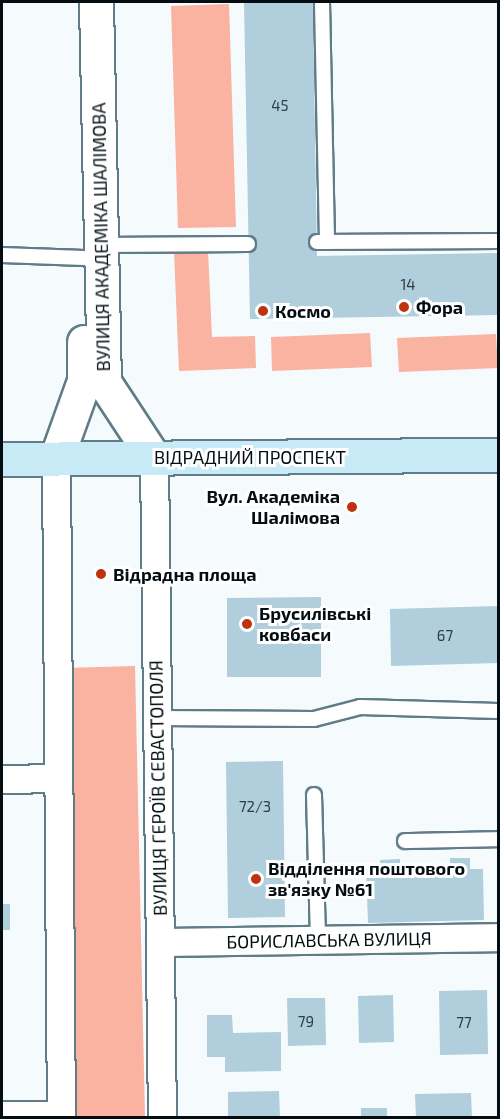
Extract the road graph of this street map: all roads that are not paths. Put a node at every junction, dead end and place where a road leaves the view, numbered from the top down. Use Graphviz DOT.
graph roads {
  1 [pos="81,2"];
  2 [pos="96,2"];
  3 [pos="322,2"];
  4 [pos="498,241"];
  5 [pos="248,243"];
  6 [pos="93,252"];
  7 [pos="2,255"];
  8 [pos="498,455"];
  9 [pos="154,458"];
  10 [pos="2,459"];
  11 [pos="56,459"];
  12 [pos="498,711"];
  13 [pos="157,718"];
  14 [pos="58,778"];
  15 [pos="2,779"];
  16 [pos="314,795"];
  17 [pos="498,839"];
  18 [pos="405,841"];
  19 [pos="498,938"];
  20 [pos="318,940"];
  21 [pos="160,942"];
  22 [pos="2,1115"];
  23 [pos="61,1116"];
  24 [pos="162,1118"];
  1 -- 6 [label="street, ВУЛИЦЯ АКАДЕМІКА ШАЛІМОВА"];
  2 -- 6 [label="street, ВУЛИЦЯ АКАДЕМІКА ШАЛІМОВА"];
  3 -- 4 [label="lane"];
  5 -- 6 [label="lane"];
  6 -- 7 [label="lane"];
  6 -- 9 [label="street, ВУЛИЦЯ АКАДЕМІКА ШАЛІМОВА"];
  6 -- 11 [label="street, ВУЛИЦЯ АКАДЕМІКА ШАЛІМОВА"];
  8 -- 9 [label="main road, ВІДРАДНИЙ ПРОСПЕКТ"];
  9 -- 11 [label="main road, ВІДРАДНИЙ ПРОСПЕКТ"];
  9 -- 13 [label="street, ВУЛИЦЯ ГЕРОЇВ СЕВАСТОПОЛЯ"];
  10 -- 11 [label="main road, ВІДРАДНИЙ ПРОСПЕКТ"];
  11 -- 14 [label="street"];
  12 -- 13 [label="lane"];
  13 -- 21 [label="street, ВУЛИЦЯ ГЕРОЇВ СЕВАСТОПОЛЯ"];
  14 -- 15 [label="street"];
  14 -- 23 [label="street"];
  16 -- 20 [label="lane"];
  17 -- 18 [label="lane"];
  19 -- 20 [label="street, БОРИСЛАВСЬКА ВУЛИЦЯ"];
  20 -- 21 [label="street, БОРИСЛАВСЬКА ВУЛИЦЯ"];
  21 -- 24 [label="street, ВУЛИЦЯ ГЕРОЇВ СЕВАСТОПОЛЯ"];
  22 -- 23 [label="street"];
}
